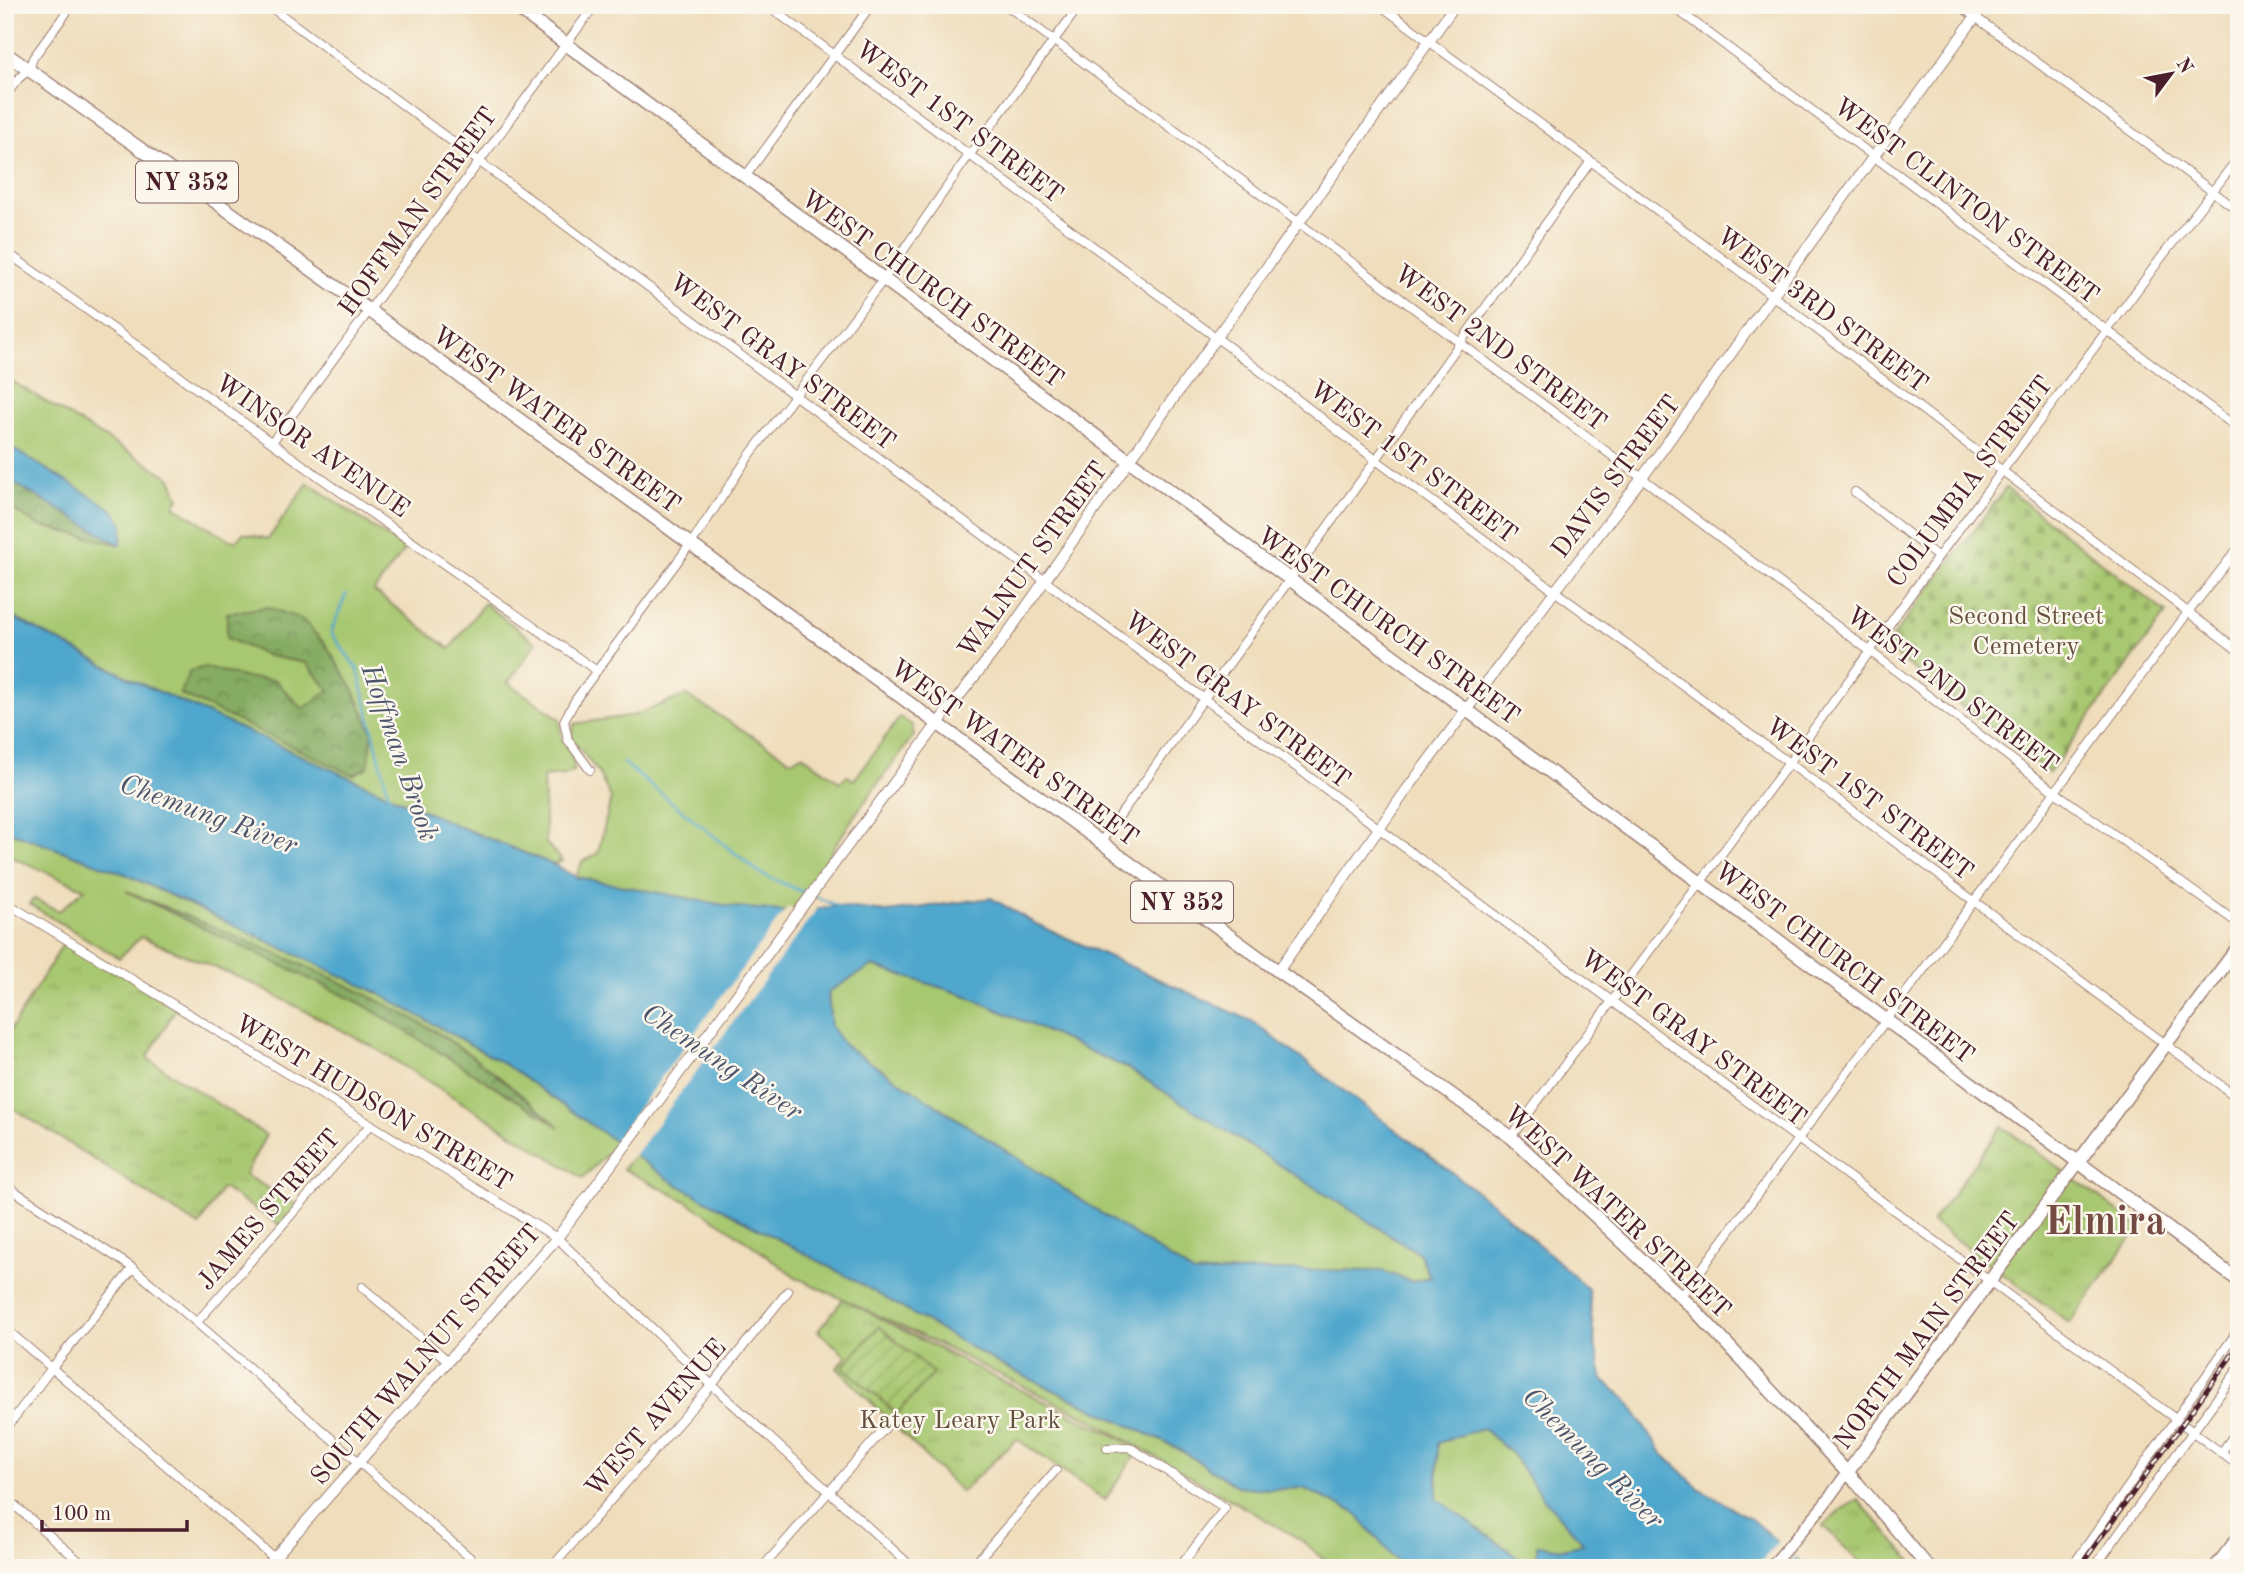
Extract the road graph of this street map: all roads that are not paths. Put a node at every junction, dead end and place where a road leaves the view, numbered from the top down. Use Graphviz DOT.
graph roads {
  1 [pos="72,5"];
  2 [pos="268,5"];
  3 [pos="513,5"];
  4 [pos="595,5"];
  5 [pos="767,5"];
  6 [pos="871,5"];
  7 [pos="1006,5"];
  8 [pos="1080,5"];
  9 [pos="1380,5"];
  10 [pos="1455,5"];
  11 [pos="1671,5"];
  12 [pos="1959,5"];
  13 [pos="1984,5"];
  14 [pos="1975,17"];
  15 [pos="1053,42"];
  16 [pos="1428,42"];
  17 [pos="566,45"];
  18 [pos="5,53"];
  19 [pos="835,54"];
  20 [pos="29,70"];
  21 [pos="5,96"];
  22 [pos="970,155"];
  23 [pos="1873,156"];
  24 [pos="2239,157"];
  25 [pos="1591,161"];
  26 [pos="478,162"];
  27 [pos="745,177"];
  28 [pos="2213,192"];
  29 [pos="2239,211"];
  30 [pos="1298,222"];
  31 [pos="5,251"];
  32 [pos="883,280"];
  33 [pos="1772,296"];
  34 [pos="370,310"];
  35 [pos="2107,331"];
  36 [pos="1216,338"];
  37 [pos="1460,343"];
  38 [pos="794,395"];
  39 [pos="2239,429"];
  40 [pos="272,442"];
  41 [pos="1128,460"];
  42 [pos="1376,460"];
  43 [pos="2003,471"];
  44 [pos="1642,478"];
  45 [pos="1855,492"];
  46 [pos="690,544"];
  47 [pos="2239,547"];
  48 [pos="1938,557"];
  49 [pos="1289,581"];
  50 [pos="1045,582"];
  51 [pos="1554,592"];
  52 [pos="2187,613"];
  53 [pos="1869,651"];
  54 [pos="2239,651"];
  55 [pos="597,671"];
  56 [pos="1204,699"];
  57 [pos="1466,710"];
  58 [pos="939,723"];
  59 [pos="1789,763"];
  60 [pos="590,770"];
  61 [pos="2055,792"];
  62 [pos="1377,830"];
  63 [pos="1100,843"];
  64 [pos="1700,883"];
  65 [pos="5,902"];
  66 [pos="1974,902"];
  67 [pos="2239,925"];
  68 [pos="2239,946"];
  69 [pos="1278,971"];
  70 [pos="1612,1002"];
  71 [pos="1885,1021"];
  72 [pos="2165,1045"];
  73 [pos="2239,1099"];
  74 [pos="371,1124"];
  75 [pos="1511,1136"];
  76 [pos="1798,1140"];
  77 [pos="2078,1163"];
  78 [pos="611,1165"];
  79 [pos="5,1185"];
  80 [pos="557,1238"];
  81 [pos="133,1268"];
  82 [pos="2239,1281"];
  83 [pos="1990,1282"];
  84 [pos="362,1287"];
  85 [pos="788,1291"];
  86 [pos="1681,1297"];
  87 [pos="197,1322"];
  88 [pos="5,1328"];
  89 [pos="2239,1329"];
  90 [pos="447,1360"];
  91 [pos="2239,1367"];
  92 [pos="51,1369"];
  93 [pos="712,1385"];
  94 [pos="892,1420"];
  95 [pos="2181,1423"];
  96 [pos="2239,1428"];
  97 [pos="5,1430"];
  98 [pos="2193,1432"];
  99 [pos="1107,1448"];
  100 [pos="2239,1450"];
  101 [pos="2221,1453"];
  102 [pos="358,1462"];
  103 [pos="2235,1463"];
  104 [pos="1056,1470"];
  105 [pos="1847,1473"];
  106 [pos="830,1492"];
  107 [pos="5,1497"];
  108 [pos="2110,1515"];
  109 [pos="2124,1526"];
  110 [pos="2239,1537"];
  111 [pos="274,1557"];
  112 [pos="2239,1563"];
  113 [pos="87,1568"];
  114 [pos="265,1568"];
  115 [pos="482,1568"];
  116 [pos="551,1568"];
  117 [pos="762,1568"];
  118 [pos="913,1568"];
  119 [pos="971,1568"];
  120 [pos="1179,1568"];
  121 [pos="1770,1568"];
  122 [pos="1929,1568"];
  123 [pos="2071,1568"];
  124 [pos="2094,1568"];
  125 [pos="2215,1568"];
  126 [pos="2235,1568"];
  1 -- 20 [label="street"];
  2 -- 26 [label="street, WEST GRAY STREET"];
  3 -- 17 [label="main road, WEST CHURCH STREET"];
  4 -- 17 [label="street, HOFFMAN STREET"];
  5 -- 19 [label="street, WEST 1ST STREET"];
  6 -- 19 [label="street"];
  7 -- 15 [label="street, WEST 2ND STREET"];
  8 -- 15 [label="street"];
  9 -- 16 [label="street, WEST 3RD STREET"];
  10 -- 16 [label="street, WALNUT STREET"];
  11 -- 23 [label="street, WEST CLINTON STREET"];
  12 -- 14 [label="street"];
  13 -- 14 [label="street, DAVIS STREET"];
  14 -- 23 [label="street, DAVIS STREET"];
  14 -- 28 [label="street"];
  15 -- 22 [label="street"];
  15 -- 30 [label="street, WEST 2ND STREET"];
  16 -- 25 [label="street, WEST 3RD STREET"];
  16 -- 30 [label="street, WALNUT STREET"];
  17 -- 26 [label="street, HOFFMAN STREET"];
  17 -- 27 [label="main road, WEST CHURCH STREET"];
  18 -- 20 [label="main road, WEST WATER STREET / NY 352"];
  19 -- 22 [label="street, WEST 1ST STREET"];
  19 -- 27 [label="street"];
  20 -- 21 [label="street"];
  20 -- 34 [label="main road, WEST WATER STREET / NY 352"];
  22 -- 32 [label="street"];
  22 -- 36 [label="street, WEST 1ST STREET"];
  23 -- 33 [label="street, DAVIS STREET"];
  23 -- 35 [label="street, WEST CLINTON STREET"];
  24 -- 28 [label="street, COLUMBIA STREET"];
  25 -- 33 [label="street, WEST 3RD STREET"];
  25 -- 37 [label="street"];
  26 -- 34 [label="street, HOFFMAN STREET"];
  26 -- 38 [label="street, WEST GRAY STREET"];
  27 -- 32 [label="main road, WEST CHURCH STREET"];
  28 -- 29 [label="street"];
  28 -- 35 [label="street, COLUMBIA STREET"];
  30 -- 36 [label="street, WALNUT STREET"];
  30 -- 37 [label="street, WEST 2ND STREET"];
  31 -- 40 [label="street, WINSOR AVENUE"];
  32 -- 38 [label="street"];
  32 -- 41 [label="main road, WEST CHURCH STREET"];
  33 -- 43 [label="street, WEST 3RD STREET"];
  33 -- 44 [label="street, DAVIS STREET"];
  34 -- 40 [label="street, HOFFMAN STREET"];
  34 -- 46 [label="main road, WEST WATER STREET / NY 352"];
  35 -- 39 [label="street, WEST CLINTON STREET"];
  35 -- 43 [label="street, COLUMBIA STREET"];
  36 -- 41 [label="street, WALNUT STREET"];
  36 -- 42 [label="street, WEST 1ST STREET"];
  37 -- 42 [label="street"];
  37 -- 44 [label="street, WEST 2ND STREET"];
  38 -- 46 [label="street"];
  38 -- 50 [label="street, WEST GRAY STREET"];
  40 -- 55 [label="street, WINSOR AVENUE"];
  41 -- 49 [label="main road, WEST CHURCH STREET"];
  41 -- 50 [label="street, WALNUT STREET"];
  42 -- 49 [label="street"];
  42 -- 51 [label="street, WEST 1ST STREET"];
  43 -- 48 [label="street, COLUMBIA STREET"];
  43 -- 52 [label="street, WEST 3RD STREET"];
  44 -- 51 [label="street, DAVIS STREET"];
  44 -- 53 [label="street, WEST 2ND STREET"];
  45 -- 48 [label="street"];
  46 -- 55 [label="street"];
  46 -- 58 [label="main road, WEST WATER STREET / NY 352"];
  47 -- 52 [label="street"];
  48 -- 53 [label="street, COLUMBIA STREET"];
  49 -- 56 [label="street"];
  49 -- 57 [label="main road, WEST CHURCH STREET"];
  50 -- 56 [label="street, WEST GRAY STREET"];
  50 -- 58 [label="street, WALNUT STREET"];
  51 -- 57 [label="street, DAVIS STREET"];
  51 -- 59 [label="street, WEST 1ST STREET"];
  52 -- 54 [label="street, WEST 3RD STREET"];
  52 -- 61 [label="street"];
  53 -- 59 [label="street, COLUMBIA STREET"];
  53 -- 61 [label="street, WEST 2ND STREET"];
  55 -- 60 [label="street"];
  56 -- 62 [label="street, WEST GRAY STREET"];
  56 -- 63 [label="street"];
  57 -- 62 [label="street, DAVIS STREET"];
  57 -- 64 [label="main road, WEST CHURCH STREET"];
  58 -- 63 [label="main road, WEST WATER STREET / NY 352"];
  58 -- 78 [label="street, WALNUT STREET"];
  59 -- 64 [label="street, COLUMBIA STREET"];
  59 -- 66 [label="street, WEST 1ST STREET"];
  61 -- 66 [label="street"];
  61 -- 67 [label="street, WEST 2ND STREET"];
  62 -- 69 [label="street, DAVIS STREET"];
  62 -- 70 [label="street, WEST GRAY STREET"];
  63 -- 69 [label="main road, WEST WATER STREET / NY 352"];
  64 -- 70 [label="street, COLUMBIA STREET"];
  64 -- 71 [label="main road, WEST CHURCH STREET"];
  65 -- 74 [label="street, WEST HUDSON STREET"];
  66 -- 71 [label="street"];
  66 -- 72 [label="street, WEST 1ST STREET"];
  68 -- 72 [label="main road, NORTH MAIN STREET"];
  69 -- 75 [label="main road, WEST WATER STREET / NY 352"];
  70 -- 75 [label="street, COLUMBIA STREET"];
  70 -- 76 [label="street, WEST GRAY STREET"];
  71 -- 76 [label="street"];
  71 -- 77 [label="main road, WEST CHURCH STREET"];
  72 -- 73 [label="street, WEST 1ST STREET"];
  72 -- 77 [label="main road, NORTH MAIN STREET"];
  74 -- 80 [label="street, WEST HUDSON STREET"];
  74 -- 87 [label="street, JAMES STREET"];
  75 -- 86 [label="main road, WEST WATER STREET / NY 352"];
  76 -- 83 [label="street, WEST GRAY STREET"];
  76 -- 86 [label="street"];
  77 -- 82 [label="main road, WEST CHURCH STREET"];
  77 -- 83 [label="main road, NORTH MAIN STREET"];
  78 -- 80 [label="street, SOUTH WALNUT STREET"];
  79 -- 81 [label="street"];
  80 -- 90 [label="street, SOUTH WALNUT STREET"];
  80 -- 93 [label="street, WEST HUDSON STREET"];
  81 -- 87 [label="street"];
  81 -- 92 [label="street"];
  83 -- 95 [label="street, WEST GRAY STREET"];
  83 -- 105 [label="main road, NORTH MAIN STREET"];
  84 -- 90 [label="street"];
  85 -- 93 [label="street, WEST AVENUE"];
  86 -- 105 [label="main road, WEST WATER STREET / NY 352"];
  87 -- 102 [label="street"];
  88 -- 92 [label="street"];
  89 -- 95 [label="street"];
  90 -- 102 [label="street, SOUTH WALNUT STREET"];
  91 -- 98 [label="street"];
  92 -- 97 [label="street"];
  92 -- 111 [label="street"];
  93 -- 106 [label="street, WEST HUDSON STREET"];
  93 -- 116 [label="street, WEST AVENUE"];
  94 -- 106 [label="street"];
  95 -- 98 [label="street, WEST GRAY STREET"];
  95 -- 108 [label="street"];
  96 -- 101 [label="street"];
  98 -- 101 [label="street, WEST GRAY STREET"];
  98 -- 109 [label="street"];
  99 -- 120 [label="street"];
  100 -- 103 [label="street"];
  101 -- 103 [label="street, WEST GRAY STREET"];
  102 -- 111 [label="street, SOUTH WALNUT STREET"];
  102 -- 115 [label="street"];
  104 -- 119 [label="street"];
  105 -- 121 [label="main road, NORTH MAIN STREET"];
  105 -- 122 [label="main road, WEST WATER STREET / NY 352"];
  106 -- 117 [label="street"];
  106 -- 118 [label="street, WEST HUDSON STREET"];
  107 -- 113 [label="street"];
  108 -- 109 [label="street"];
  108 -- 123 [label="street"];
  109 -- 124 [label="street"];
  110 -- 125 [label="main road"];
  111 -- 114 [label="street, SOUTH WALNUT STREET"];
  112 -- 126 [label="main road"];
}
